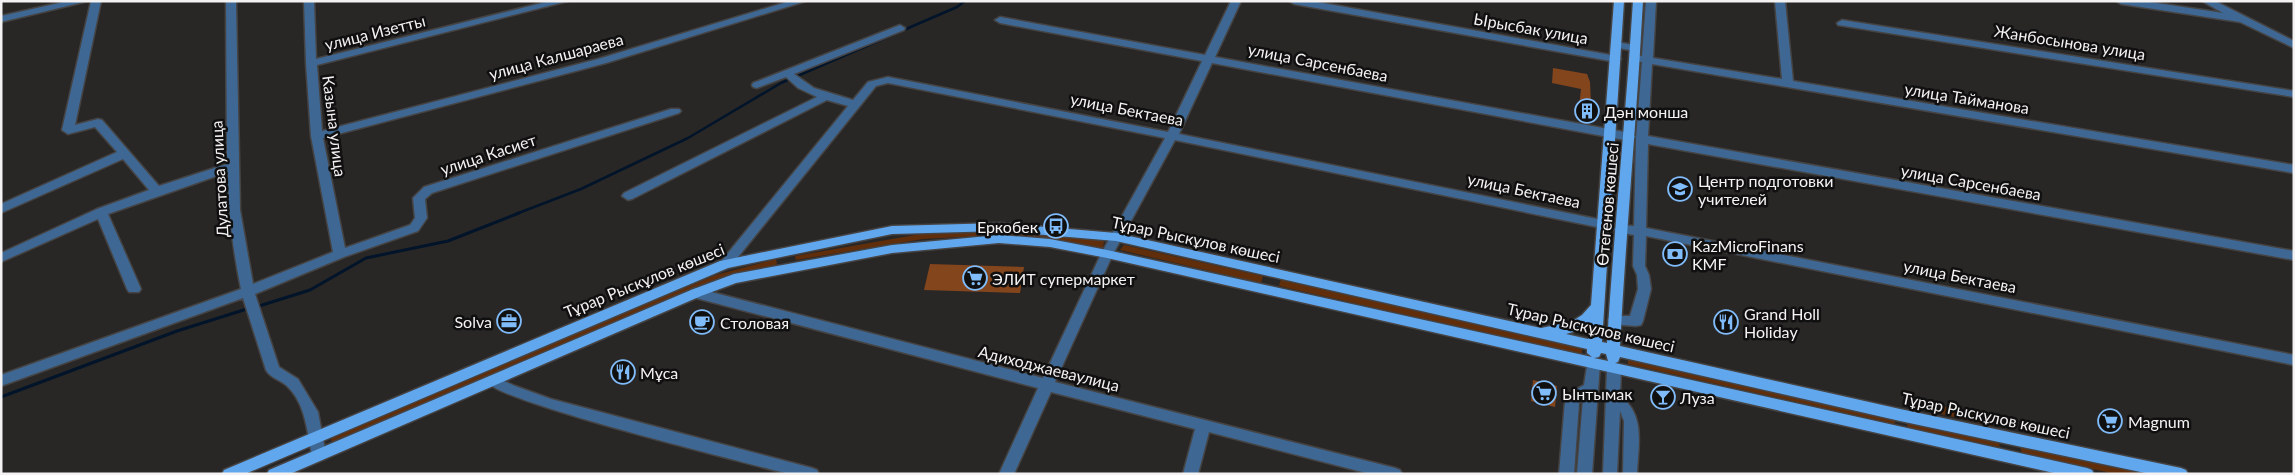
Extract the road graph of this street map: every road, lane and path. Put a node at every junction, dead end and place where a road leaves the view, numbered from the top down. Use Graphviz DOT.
graph roads {
  1 [pos="83,1"];
  2 [pos="96,1"];
  3 [pos="231,1"];
  4 [pos="309,1"];
  5 [pos="563,1"];
  6 [pos="801,1"];
  7 [pos="1236,1"];
  8 [pos="1294,1"];
  9 [pos="1619,1"];
  10 [pos="1638,1"];
  11 [pos="1651,1"];
  12 [pos="1780,1"];
  13 [pos="2121,1"];
  14 [pos="2207,1"];
  15 [pos="1,19"];
  16 [pos="2243,19"];
  17 [pos="1000,20"];
  18 [pos="1842,23"];
  19 [pos="900,28"];
  20 [pos="1617,45"];
  21 [pos="2294,45"];
  22 [pos="1635,53"];
  23 [pos="1208,58"];
  24 [pos="1616,59"];
  25 [pos="1649,61"];
  26 [pos="311,63"];
  27 [pos="787,73"];
  28 [pos="1788,84"];
  29 [pos="757,85"];
  30 [pos="2294,94"];
  31 [pos="825,97"];
  32 [pos="856,104"];
  33 [pos="675,111"];
  34 [pos="1609,133"];
  35 [pos="317,136"];
  36 [pos="1172,136"];
  37 [pos="1630,137"];
  38 [pos="1642,139"];
  39 [pos="125,154"];
  40 [pos="233,166"];
  41 [pos="2294,169"];
  42 [pos="157,190"];
  43 [pos="628,196"];
  44 [pos="1,209"];
  45 [pos="101,212"];
  46 [pos="1602,224"];
  47 [pos="1620,229"];
  48 [pos="1640,231"];
  49 [pos="1116,238"];
  50 [pos="783,252"];
  51 [pos="340,254"];
  52 [pos="1107,254"];
  53 [pos="2294,256"];
  54 [pos="1,258"];
  55 [pos="725,264"];
  56 [pos="785,269"];
  57 [pos="1271,272"];
  58 [pos="134,289"];
  59 [pos="1265,290"];
  60 [pos="249,291"];
  61 [pos="696,293"];
  62 [pos="1597,306"];
  63 [pos="1615,320"];
  64 [pos="1535,332"];
  65 [pos="1594,346"];
  66 [pos="1614,350"];
  67 [pos="2294,360"];
  68 [pos="1593,364"];
  69 [pos="1614,368"];
  70 [pos="1,381"];
  71 [pos="493,381"];
  72 [pos="1045,385"];
  73 [pos="1591,388"];
  74 [pos="1612,398"];
  75 [pos="1900,415"];
  76 [pos="1204,424"];
  77 [pos="1903,433"];
  78 [pos="316,437"];
  79 [pos="2003,437"];
  80 [pos="319,455"];
  81 [pos="2010,457"];
  82 [pos="278,473"];
  83 [pos="1392,473"];
  84 [pos="228,474"];
  85 [pos="812,474"];
  86 [pos="1006,474"];
  87 [pos="1190,474"];
  88 [pos="1566,474"];
  89 [pos="1584,474"];
  90 [pos="1610,474"];
  91 [pos="1630,474"];
  92 [pos="2087,474"];
  93 [pos="2181,474"];
  1 -- 15 [label="street"];
  2 -- 39 [label="street"];
  3 -- 40 [label="street, Дулатова улица"];
  4 -- 26 [label="street, Казына улица"];
  5 -- 26 [label="street, улица Изетты"];
  6 -- 35 [label="street, улица Калшараева"];
  7 -- 23 [label="street"];
  8 -- 24 [label="street, Ырысбак улица"];
  9 -- 20 [label="main road, Өтегенов көшесі"];
  10 -- 22 [label="main road, Өтегенов көшесі"];
  11 -- 25 [label="street"];
  12 -- 28 [label="street"];
  13 -- 16 [label="street"];
  14 -- 16 [label="street"];
  16 -- 21 [label="street"];
  17 -- 23 [label="street, улица Сарсенбаева"];
  18 -- 30 [label="street, Жанбосынова улица"];
  19 -- 27 [label="street"];
  20 -- 22 [label="street, улица Тайманова"];
  20 -- 24 [label="main road, Өтегенов көшесі"];
  22 -- 25 [label="street, улица Тайманова"];
  22 -- 37 [label="main road, Өтегенов көшесі"];
  23 -- 34 [label="street, улица Сарсенбаева"];
  23 -- 36 [label="street"];
  24 -- 34 [label="main road, Өтегенов көшесі"];
  25 -- 28 [label="street, улица Тайманова"];
  25 -- 38 [label="street"];
  26 -- 35 [label="street, Казына улица"];
  27 -- 29 [label="street"];
  27 -- 31 [label="street"];
  28 -- 41 [label="street, улица Тайманова"];
  31 -- 32 [label="street"];
  31 -- 43 [label="street"];
  32 -- 36 [label="street, улица Бектаева"];
  32 -- 55 [label="street, улица Бектаева"];
  33 -- 51 [label="street, улица Касиет"];
  34 -- 37 [label="street, улица Сарсенбаева"];
  34 -- 46 [label="main road, Өтегенов көшесі"];
  35 -- 51 [label="street, Казына улица"];
  36 -- 46 [label="street, улица Бектаева"];
  36 -- 49 [label="street"];
  37 -- 47 [label="main road, Өтегенов көшесі"];
  38 -- 48 [label="street"];
  38 -- 53 [label="street, улица Сарсенбаева"];
  39 -- 42 [label="street"];
  39 -- 44 [label="street"];
  40 -- 42 [label="street"];
  40 -- 60 [label="street, Дулатова улица"];
  42 -- 45 [label="street"];
  45 -- 54 [label="street"];
  45 -- 58 [label="street"];
  46 -- 62 [label="main road, Өтегенов көшесі"];
  47 -- 48 [label="street, улица Бектаева"];
  47 -- 63 [label="main road, Өтегенов көшесі"];
  48 -- 63 [label="street"];
  48 -- 67 [label="street, улица Бектаева"];
  49 -- 50 [label="main road, Тұрар Рыскұлов көшесі"];
  49 -- 52 [label="street"];
  49 -- 57 [label="main road, Тұрар Рыскұлов көшесі"];
  50 -- 55 [label="main road, Тұрар Рыскұлов көшесі"];
  50 -- 56 [label="main road"];
  51 -- 60 [label="street"];
  52 -- 56 [label="main road, Тұрар Рыскұлов көшесі"];
  52 -- 59 [label="main road, Тұрар Рыскұлов көшесі"];
  52 -- 72 [label="street"];
  55 -- 78 [label="main road, Тұрар Рыскұлов көшесі"];
  56 -- 61 [label="main road, Тұрар Рыскұлов көшесі"];
  57 -- 59 [label="main road"];
  57 -- 64 [label="main road, Тұрар Рыскұлов көшесі"];
  59 -- 68 [label="main road, Тұрар Рыскұлов көшесі"];
  60 -- 70 [label="street"];
  60 -- 78 [label="street, Дулатова улица"];
  61 -- 71 [label="main road, Тұрар Рыскұлов көшесі"];
  61 -- 72 [label="street, Адиходжаеваулица"];
  62 -- 64 [label="main road"];
  62 -- 65 [label="main road, Өтегенов көшесі"];
  63 -- 66 [label="main road, Өтегенов көшесі"];
  64 -- 65 [label="main road, Тұрар Рыскұлов көшесі"];
  65 -- 66 [label="main road, Тұрар Рыскұлов көшесі"];
  65 -- 68 [label="main road, Өтегенов көшесі"];
  66 -- 69 [label="main road, Өтегенов көшесі"];
  66 -- 75 [label="main road, Тұрар Рыскұлов көшесі"];
  68 -- 69 [label="main road, Тұрар Рыскұлов көшесі"];
  68 -- 73 [label="street"];
  69 -- 74 [label="street"];
  69 -- 77 [label="main road, Тұрар Рыскұлов көшесі"];
  71 -- 80 [label="main road, Тұрар Рыскұлов көшесі"];
  71 -- 85 [label="street"];
  72 -- 76 [label="street, Адиходжаеваулица"];
  72 -- 86 [label="street"];
  73 -- 88 [label="street"];
  73 -- 89 [label="street"];
  74 -- 90 [label="street"];
  74 -- 91 [label="street"];
  75 -- 77 [label="main road"];
  75 -- 79 [label="main road, Тұрар Рыскұлов көшесі"];
  76 -- 83 [label="street, Адиходжаеваулица"];
  76 -- 87 [label="street"];
  77 -- 81 [label="main road, Тұрар Рыскұлов көшесі"];
  78 -- 80 [label="street, Дулатова улица"];
  78 -- 84 [label="main road, Тұрар Рыскұлов көшесі"];
  79 -- 81 [label="main road"];
  79 -- 93 [label="main road, Тұрар Рыскұлов көшесі"];
  80 -- 82 [label="main road, Тұрар Рыскұлов көшесі"];
  81 -- 92 [label="main road, Тұрар Рыскұлов көшесі"];
}
